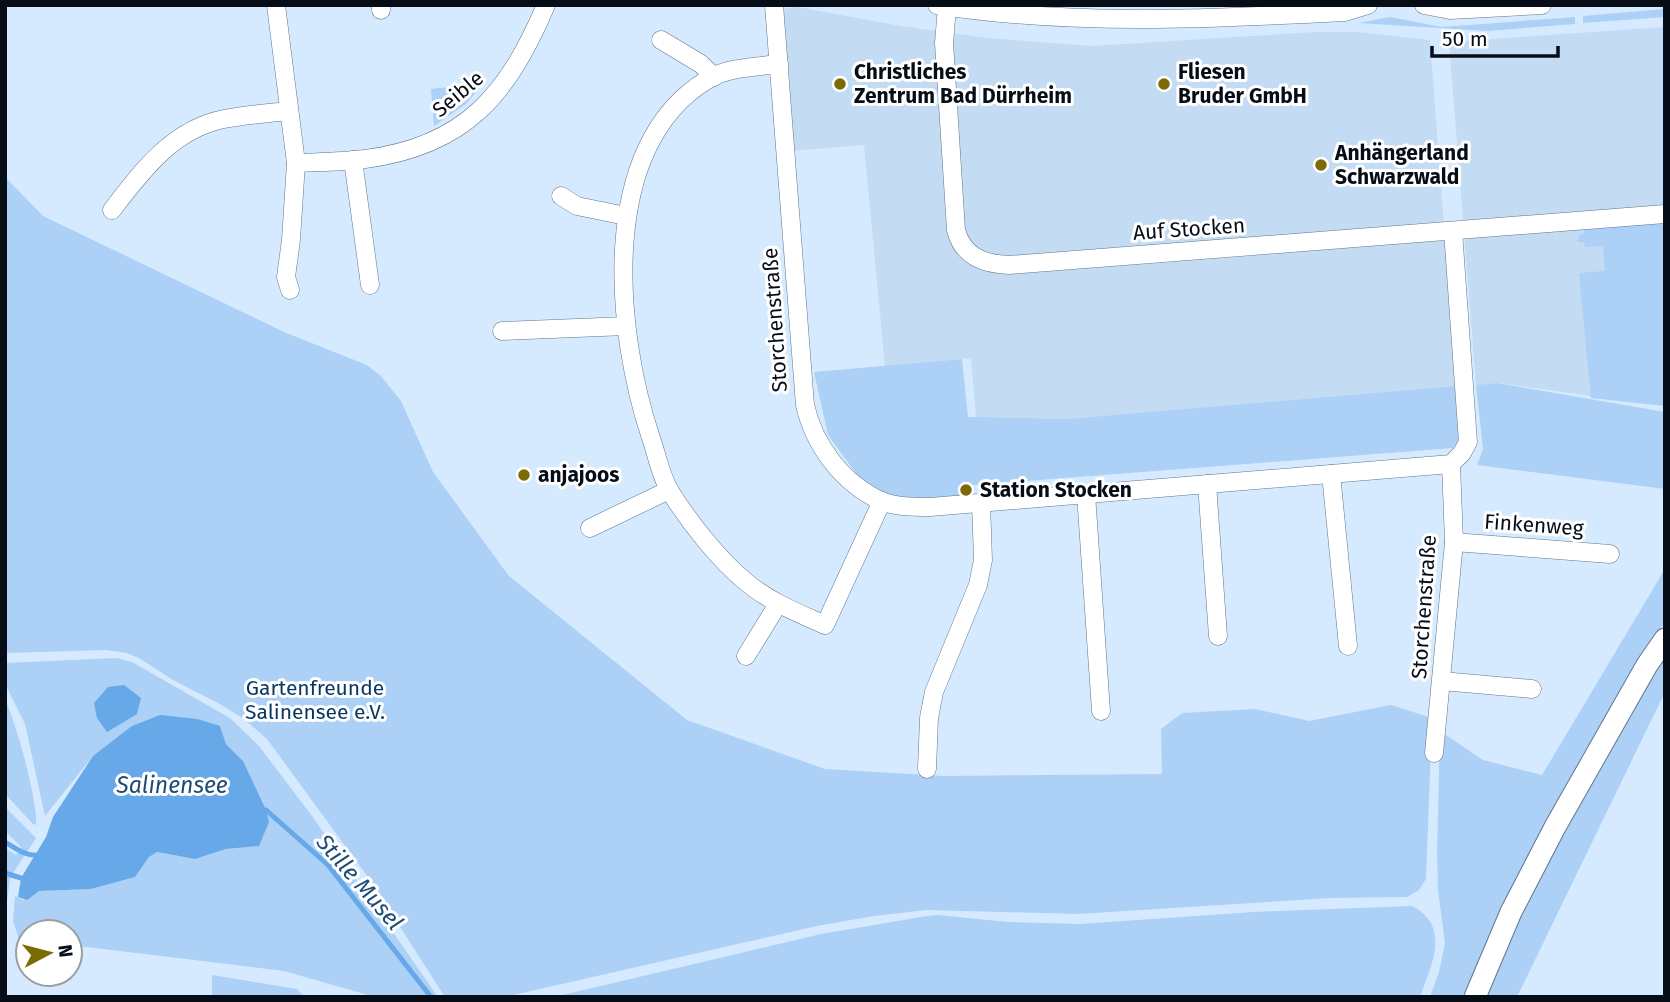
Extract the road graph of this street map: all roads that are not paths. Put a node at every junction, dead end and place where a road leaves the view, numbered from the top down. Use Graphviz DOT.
graph roads {
  1 [pos="276,5"];
  2 [pos="545,5"];
  3 [pos="774,5"];
  4 [pos="1368,5"];
  5 [pos="1424,5"];
  6 [pos="1542,5"];
  7 [pos="942,6"];
  8 [pos="661,40"];
  9 [pos="779,64"];
  10 [pos="714,77"];
  11 [pos="289,111"];
  12 [pos="354,160"];
  13 [pos="296,163"];
  14 [pos="561,196"];
  15 [pos="112,210"];
  16 [pos="1665,214"];
  17 [pos="626,216"];
  18 [pos="1453,231"];
  19 [pos="370,285"];
  20 [pos="290,290"];
  21 [pos="626,326"];
  22 [pos="502,331"];
  23 [pos="1451,464"];
  24 [pos="1331,474"];
  25 [pos="1208,484"];
  26 [pos="669,491"];
  27 [pos="1086,494"];
  28 [pos="882,501"];
  29 [pos="981,503"];
  30 [pos="590,528"];
  31 [pos="1454,542"];
  32 [pos="1610,554"];
  33 [pos="778,604"];
  34 [pos="1218,636"];
  35 [pos="1665,639"];
  36 [pos="1348,646"];
  37 [pos="746,656"];
  38 [pos="1442,681"];
  39 [pos="1532,690"];
  40 [pos="1101,710"];
  41 [pos="1434,753"];
  42 [pos="927,769"];
  43 [pos="1475,997"];
  1 -- 11 [label="street"];
  2 -- 12 [label="street, Seible"];
  3 -- 9 [label="street, Storchenstraße"];
  4 -- 7 [label="street"];
  5 -- 6 [label="street"];
  7 -- 18 [label="street, Auf Stocken"];
  8 -- 10 [label="street"];
  9 -- 10 [label="street"];
  9 -- 28 [label="street, Storchenstraße"];
  10 -- 17 [label="street"];
  11 -- 13 [label="street"];
  11 -- 15 [label="street"];
  12 -- 13 [label="street, Seible"];
  12 -- 19 [label="street"];
  13 -- 20 [label="street"];
  14 -- 17 [label="street"];
  16 -- 18 [label="street, Auf Stocken"];
  17 -- 21 [label="street"];
  18 -- 23 [label="street"];
  21 -- 22 [label="street"];
  21 -- 26 [label="street"];
  23 -- 24 [label="street, Storchenstraße"];
  23 -- 31 [label="street, Storchenstraße"];
  24 -- 25 [label="street, Storchenstraße"];
  24 -- 36 [label="street"];
  25 -- 27 [label="street, Storchenstraße"];
  25 -- 34 [label="street"];
  26 -- 30 [label="street"];
  26 -- 33 [label="street"];
  27 -- 29 [label="street, Storchenstraße"];
  27 -- 40 [label="street"];
  28 -- 29 [label="street, Storchenstraße"];
  28 -- 33 [label="street"];
  29 -- 42 [label="street"];
  31 -- 32 [label="street, Finkenweg"];
  31 -- 38 [label="street, Storchenstraße"];
  33 -- 37 [label="street"];
  35 -- 43 [label="street"];
  38 -- 39 [label="street"];
  38 -- 41 [label="street, Storchenstraße"];
}
